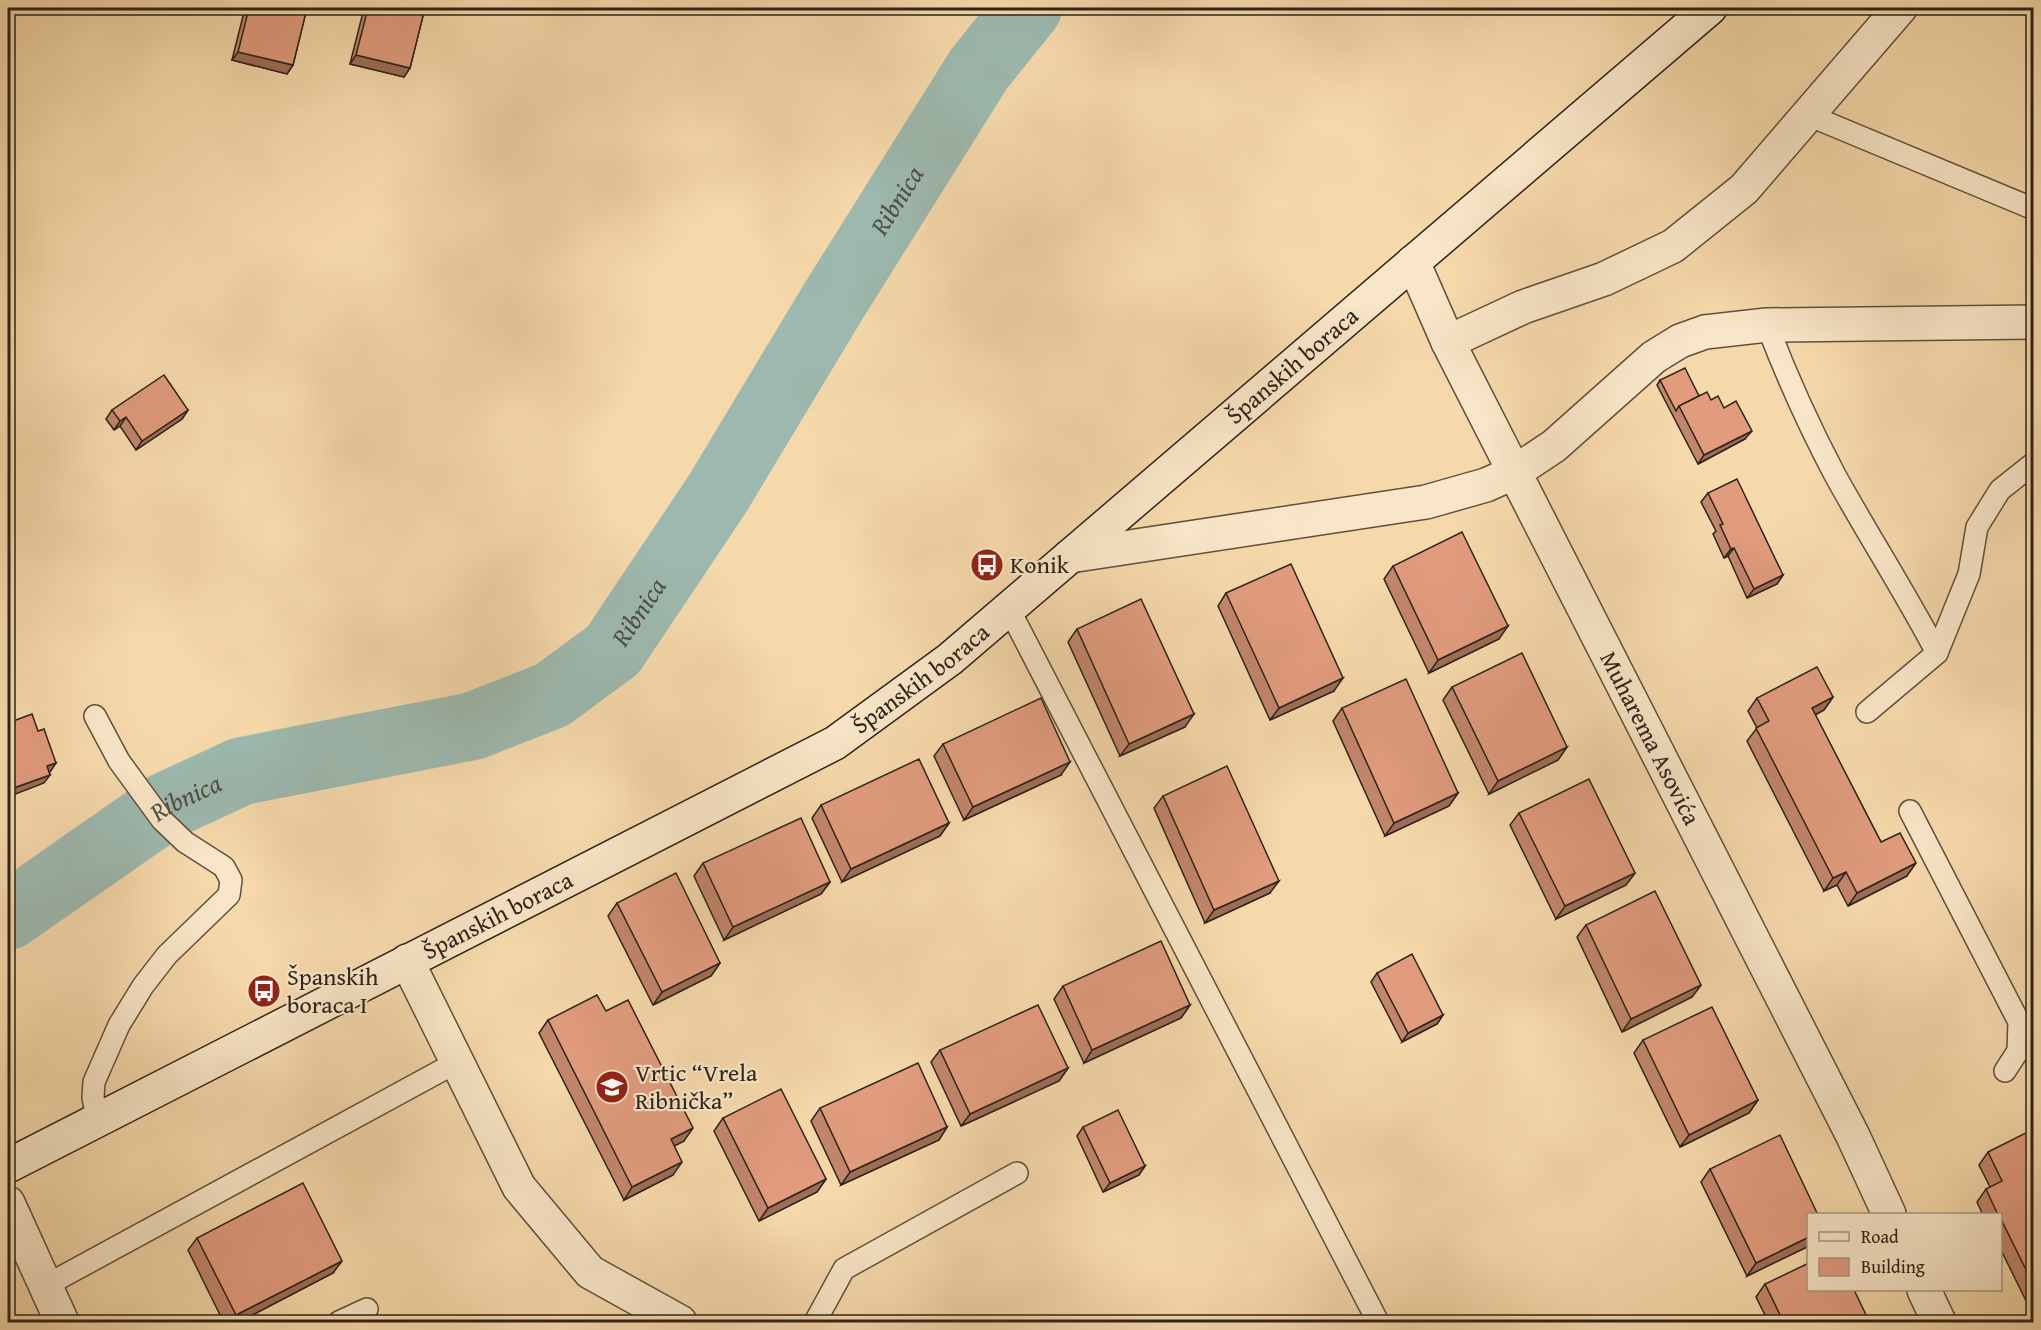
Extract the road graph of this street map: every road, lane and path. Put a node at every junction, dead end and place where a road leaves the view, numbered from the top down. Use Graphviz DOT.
graph roads {
  1 [pos="1710,8"];
  2 [pos="1899,8"];
  3 [pos="1808,115"];
  4 [pos="2034,209"];
  5 [pos="1413,262"];
  6 [pos="2034,322"];
  7 [pos="1767,326"];
  8 [pos="1448,342"];
  9 [pos="2034,463"];
  10 [pos="1515,472"];
  11 [pos="1070,556"];
  12 [pos="1009,609"];
  13 [pos="1937,653"];
  14 [pos="1867,712"];
  15 [pos="95,716"];
  16 [pos="1910,811"];
  17 [pos="407,961"];
  18 [pos="457,1062"];
  19 [pos="2005,1071"];
  20 [pos="97,1119"];
  21 [pos="8,1166"];
  22 [pos="1017,1173"];
  23 [pos="8,1203"];
  24 [pos="1888,1213"];
  25 [pos="45,1286"];
  26 [pos="1924,1291"];
  27 [pos="367,1309"];
  28 [pos="62,1323"];
  29 [pos="339,1323"];
  30 [pos="680,1323"];
  31 [pos="815,1323"];
  32 [pos="1378,1323"];
  33 [pos="1939,1323"];
  1 -- 5 [label="street, Španskih boraca"];
  2 -- 3 [label="street"];
  3 -- 4 [label="lane"];
  3 -- 8 [label="street"];
  5 -- 8 [label="street, Muharema Asovića"];
  5 -- 11 [label="street, Španskih boraca"];
  6 -- 7 [label="street"];
  7 -- 10 [label="street"];
  7 -- 13 [label="lane"];
  8 -- 10 [label="street, Muharema Asovića"];
  9 -- 13 [label="lane"];
  10 -- 11 [label="street"];
  10 -- 24 [label="street, Muharema Asovića"];
  11 -- 12 [label="street, Španskih boraca"];
  12 -- 17 [label="street, Španskih boraca"];
  12 -- 32 [label="lane"];
  13 -- 14 [label="lane"];
  15 -- 20 [label="lane"];
  16 -- 19 [label="lane"];
  17 -- 18 [label="street"];
  17 -- 20 [label="street, Španskih boraca"];
  18 -- 25 [label="lane"];
  18 -- 30 [label="street"];
  20 -- 21 [label="street, Španskih boraca"];
  22 -- 31 [label="lane"];
  23 -- 25 [label="street"];
  25 -- 28 [label="street"];
  26 -- 33 [label="street"];
  27 -- 29 [label="lane"];
}
